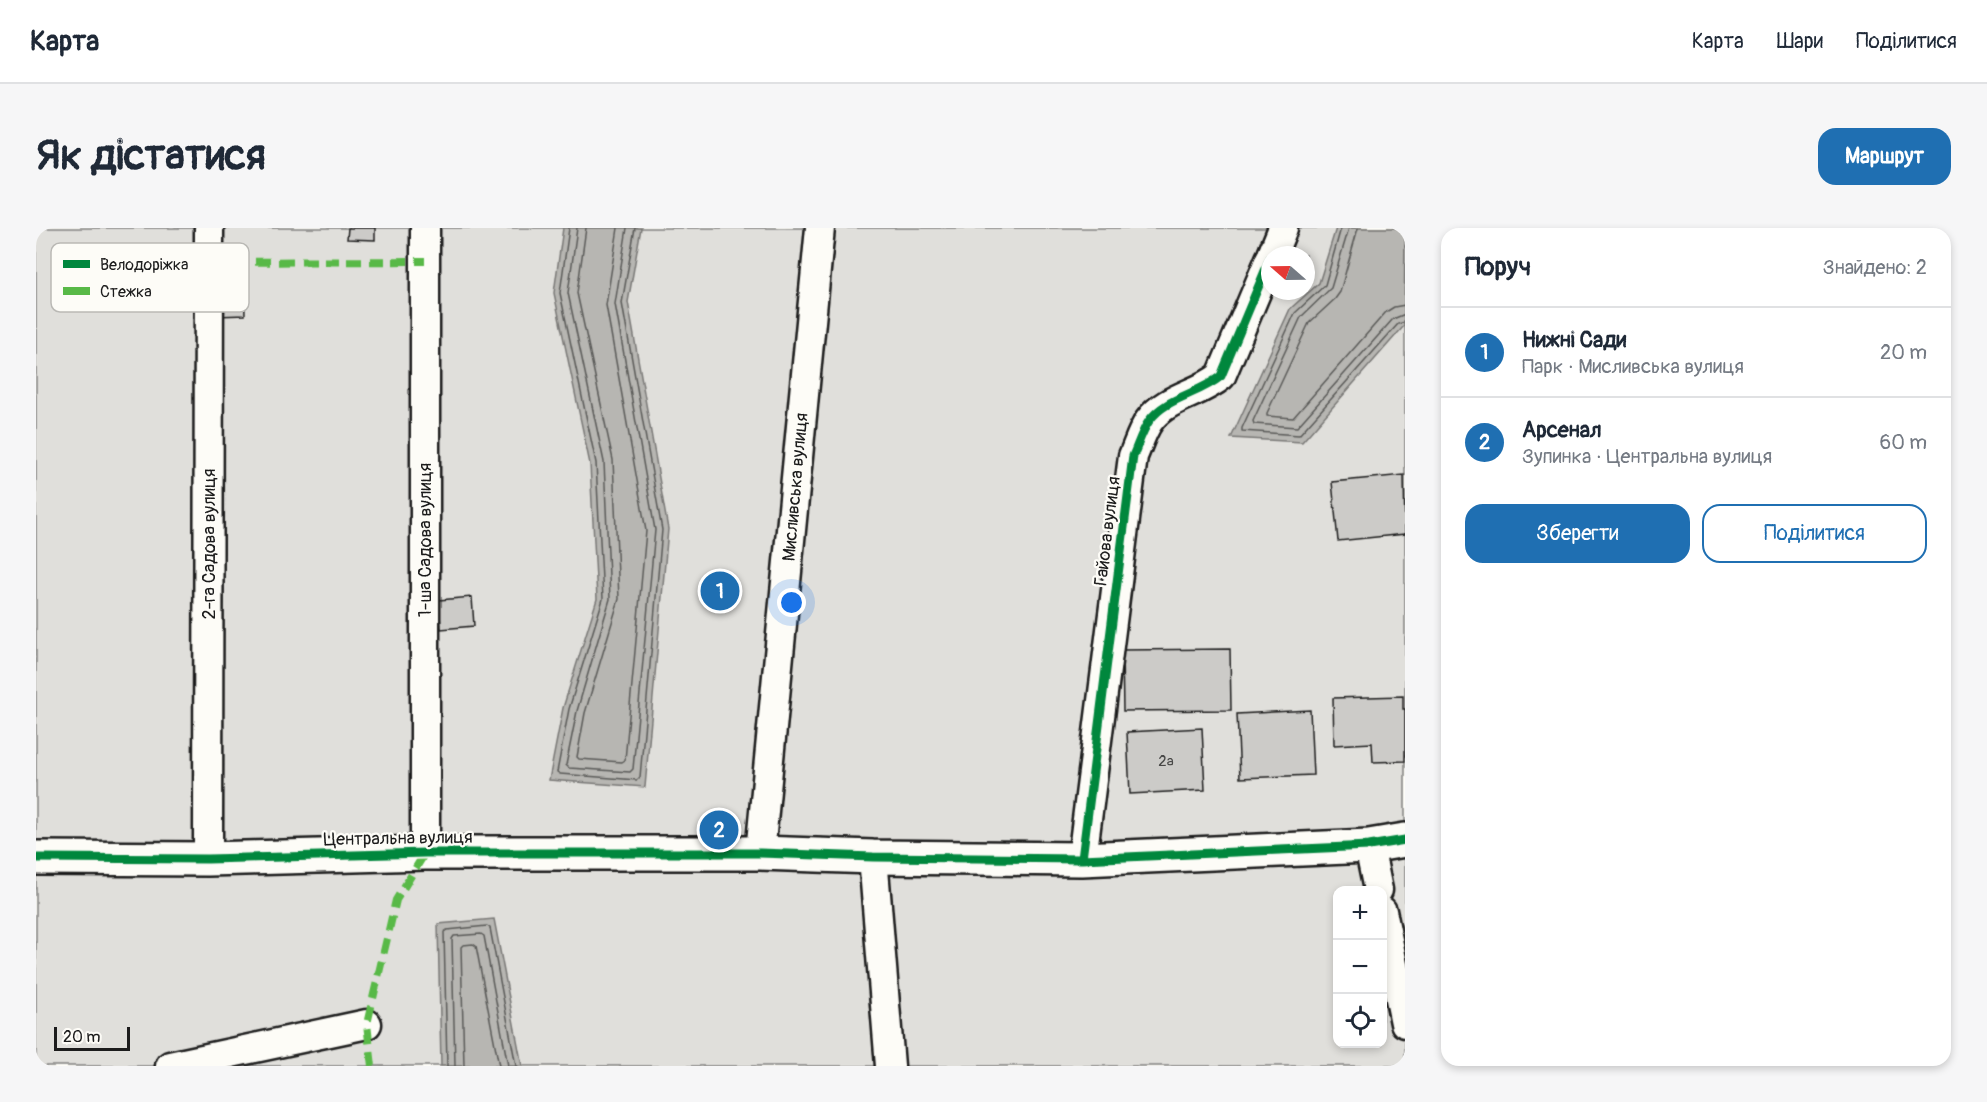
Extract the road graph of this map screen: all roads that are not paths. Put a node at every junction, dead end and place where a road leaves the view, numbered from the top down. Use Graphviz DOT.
graph roads {
  1 [pos="209,228"];
  2 [pos="425,228"];
  3 [pos="820,228"];
  4 [pos="1283,228"];
  5 [pos="209,243"];
  6 [pos="1276,246"];
  7 [pos="1261,281"];
  8 [pos="209,312"];
  9 [pos="1405,840"];
  10 [pos="1369,846"];
  11 [pos="425,853"];
  12 [pos="760,853"];
  13 [pos="873,857"];
  14 [pos="36,858"];
  15 [pos="208,859"];
  16 [pos="1082,859"];
  17 [pos="1377,886"];
  18 [pos="1387,931"];
  19 [pos="1405,1023"];
  20 [pos="367,1024"];
  21 [pos="170,1066"];
  22 [pos="890,1066"];
  1 -- 5 [label="street, 2-га Садова вулиця"];
  2 -- 11 [label="street, 1-ша Садова вулиця"];
  3 -- 12 [label="street, Мисливська вулиця"];
  4 -- 6 [label="street, Гайова вулиця"];
  7 -- 16 [label="street, Гайова вулиця"];
  8 -- 15 [label="street, 2-га Садова вулиця"];
  9 -- 10 [label="street, Центральна вулиця"];
  10 -- 16 [label="street, Центральна вулиця"];
  10 -- 17 [label="street"];
  11 -- 12 [label="street, Центральна вулиця"];
  11 -- 15 [label="street, Центральна вулиця"];
  12 -- 13 [label="street, Центральна вулиця"];
  13 -- 16 [label="street, Центральна вулиця"];
  13 -- 22 [label="street"];
  14 -- 15 [label="street, Центральна вулиця"];
  18 -- 19 [label="street"];
  20 -- 21 [label="street"];
}
